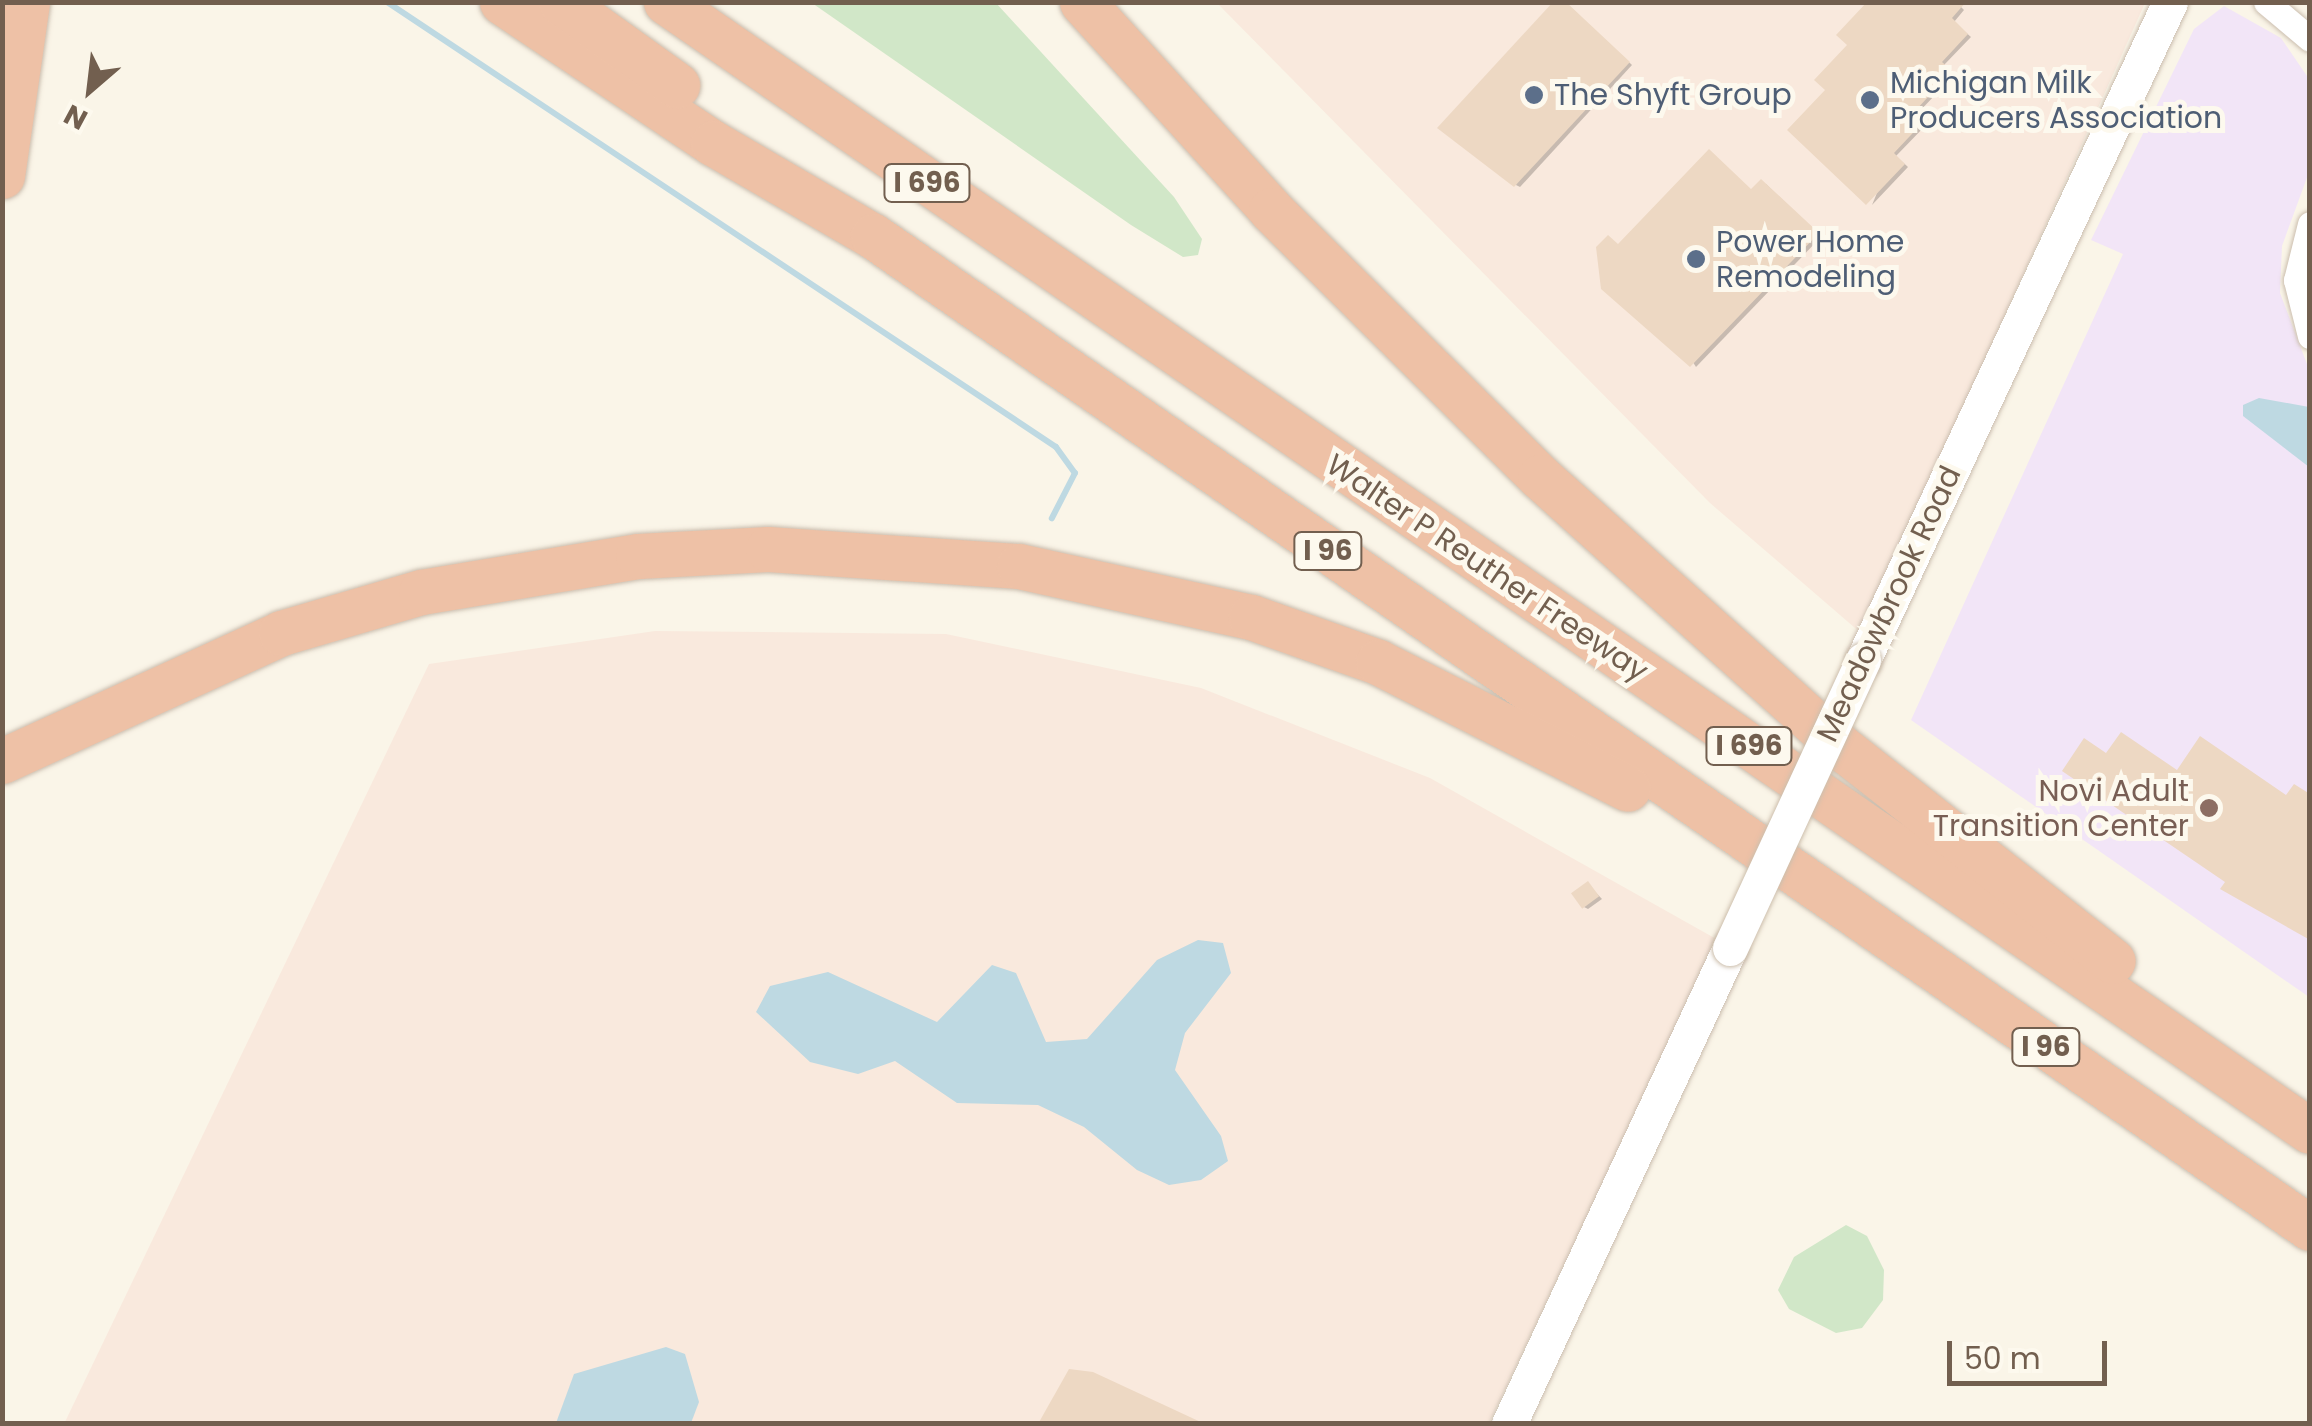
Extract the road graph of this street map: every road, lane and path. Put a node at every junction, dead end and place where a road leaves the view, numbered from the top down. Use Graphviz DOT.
graph roads {
  1 [pos="12,2"];
  2 [pos="27,2"];
  3 [pos="502,2"];
  4 [pos="561,2"];
  5 [pos="666,2"];
  6 [pos="1082,2"];
  7 [pos="2170,2"];
  8 [pos="2266,2"];
  9 [pos="2,39"];
  10 [pos="2310,39"];
  11 [pos="2,176"];
  12 [pos="2310,224"];
  13 [pos="873,236"];
  14 [pos="2310,336"];
  15 [pos="2,762"];
  16 [pos="1783,866"];
  17 [pos="2310,1102"];
  18 [pos="2310,1131"];
  19 [pos="2310,1228"];
  20 [pos="1508,1424"];
  1 -- 9 [label="highway"];
  2 -- 11 [label="highway"];
  3 -- 13 [label="highway, I 96"];
  4 -- 13 [label="highway"];
  5 -- 18 [label="highway, Walter P Reuther Freeway / I 696"];
  6 -- 17 [label="highway"];
  7 -- 20 [label="street, Meadowbrook Road, bridge"];
  8 -- 10 [label="street"];
  12 -- 14 [label="street"];
  13 -- 16 [label="highway, I 96"];
  15 -- 16 [label="highway"];
  16 -- 19 [label="highway, I 96"];
}
